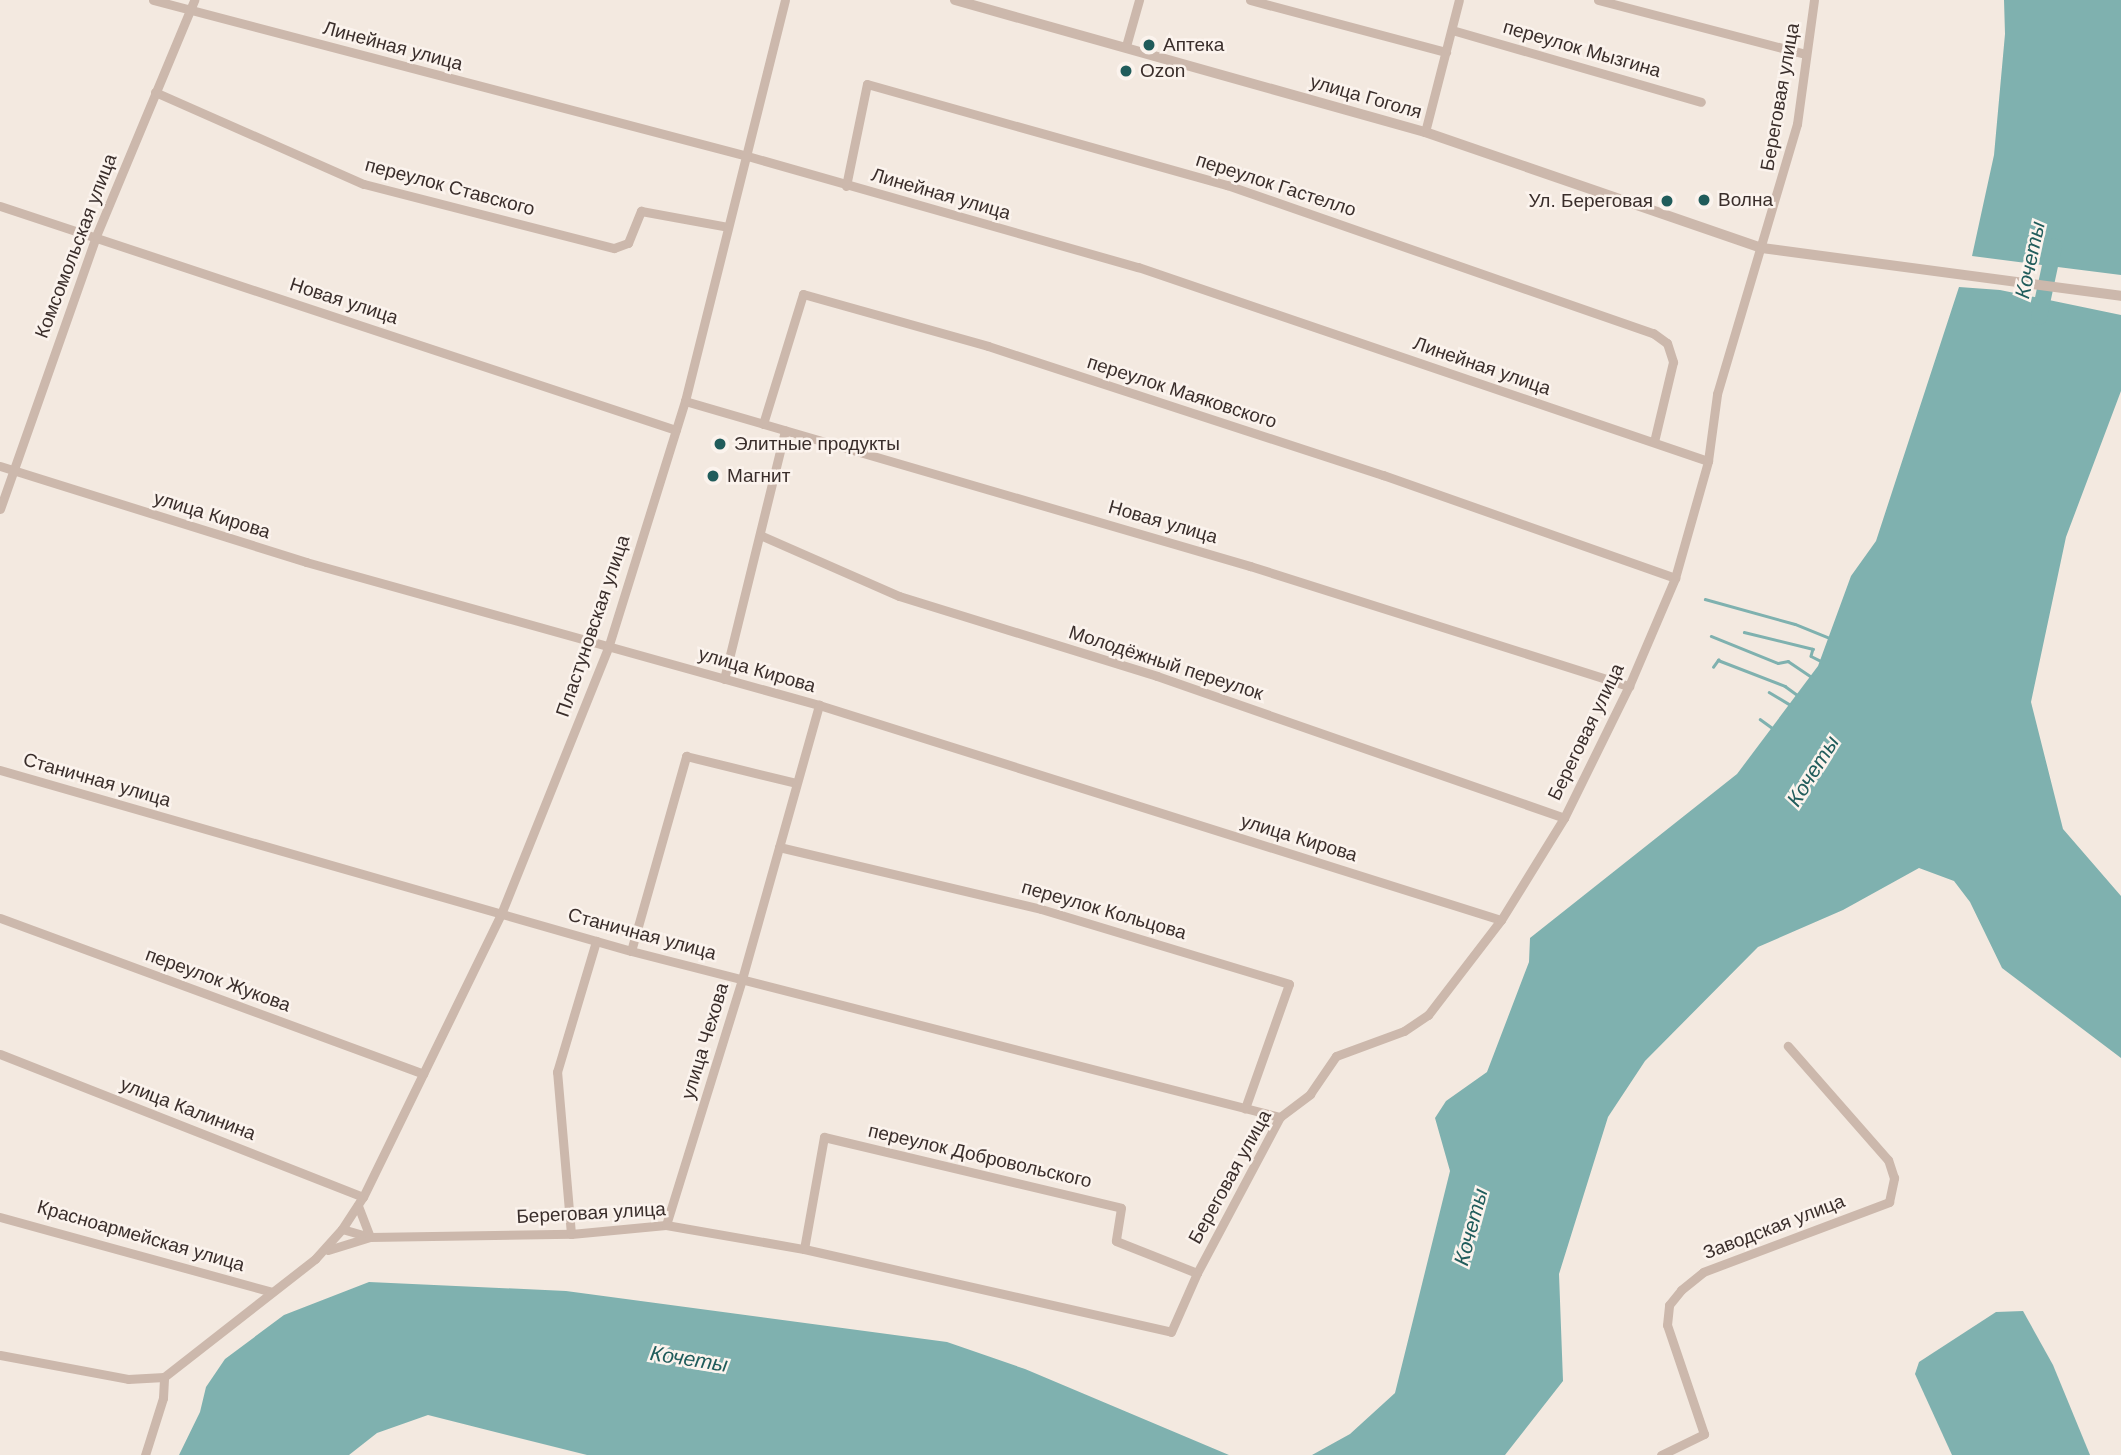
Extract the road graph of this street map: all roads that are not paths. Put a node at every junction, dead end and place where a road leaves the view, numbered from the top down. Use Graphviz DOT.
graph roads {
  1 [pos="153,0"];
  2 [pos="194,0"];
  3 [pos="785,0"];
  4 [pos="955,0"];
  5 [pos="1139,0"];
  6 [pos="1250,0"];
  7 [pos="1459,0"];
  8 [pos="1598,0"];
  9 [pos="1814,0"];
  10 [pos="190,12"];
  11 [pos="1452,30"];
  12 [pos="1126,46"];
  13 [pos="1446,52"];
  14 [pos="1806,54"];
  15 [pos="155,92"];
  16 [pos="1702,102"];
  17 [pos="1425,132"];
  18 [pos="744,155"];
  19 [pos="846,186"];
  20 [pos="0,205"];
  21 [pos="728,227"];
  22 [pos="96,236"];
  23 [pos="1762,248"];
  24 [pos="2121,296"];
  25 [pos="685,401"];
  26 [pos="763,424"];
  27 [pos="676,430"];
  28 [pos="785,430"];
  29 [pos="1654,442"];
  30 [pos="1708,461"];
  31 [pos="0,466"];
  32 [pos="12,470"];
  33 [pos="0,509"];
  34 [pos="760,535"];
  35 [pos="1675,578"];
  36 [pos="608,648"];
  37 [pos="724,678"];
  38 [pos="1629,686"];
  39 [pos="819,705"];
  40 [pos="0,770"];
  41 [pos="796,783"];
  42 [pos="1564,818"];
  43 [pos="779,847"];
  44 [pos="501,914"];
  45 [pos="0,918"];
  46 [pos="1501,920"];
  47 [pos="596,941"];
  48 [pos="631,951"];
  49 [pos="742,979"];
  50 [pos="1788,1046"];
  51 [pos="0,1054"];
  52 [pos="423,1074"];
  53 [pos="1245,1108"];
  54 [pos="1280,1117"];
  55 [pos="361,1201"];
  56 [pos="0,1217"];
  57 [pos="666,1225"];
  58 [pos="342,1230"];
  59 [pos="571,1234"];
  60 [pos="370,1237"];
  61 [pos="804,1250"];
  62 [pos="315,1259"];
  63 [pos="1197,1273"];
  64 [pos="272,1292"];
  65 [pos="0,1355"];
  66 [pos="164,1377"];
  67 [pos="145,1455"];
  68 [pos="1661,1455"];
  1 -- 10 [label="street, Линейная улица"];
  2 -- 10 [label="street, Комсомольская улица"];
  3 -- 18 [label="street, Пластуновская улица"];
  4 -- 12 [label="street, улица Гоголя"];
  5 -- 12 [label="street"];
  6 -- 13 [label="street"];
  7 -- 11 [label="street"];
  8 -- 14 [label="street"];
  9 -- 14 [label="street, Береговая улица"];
  10 -- 15 [label="street, Комсомольская улица"];
  10 -- 18 [label="street, Линейная улица"];
  11 -- 13 [label="street"];
  11 -- 16 [label="street, переулок Мызгина"];
  12 -- 17 [label="street, улица Гоголя"];
  13 -- 17 [label="street"];
  14 -- 23 [label="street, Береговая улица"];
  15 -- 21 [label="street, переулок Ставского"];
  15 -- 22 [label="street, Комсомольская улица"];
  17 -- 23 [label="street, улица Гоголя"];
  18 -- 19 [label="street, Линейная улица"];
  18 -- 21 [label="street, Пластуновская улица"];
  19 -- 29 [label="street, Линейная улица"];
  19 -- 29 [label="street, переулок Гастелло"];
  20 -- 22 [label="street, Новая улица"];
  21 -- 25 [label="street, Пластуновская улица"];
  22 -- 27 [label="street, Новая улица"];
  22 -- 32 [label="street, Комсомольская улица"];
  23 -- 24 [label="street, улица Гоголя"];
  23 -- 30 [label="street, Береговая улица"];
  25 -- 26 [label="street, Новая улица"];
  25 -- 27 [label="street, Пластуновская улица"];
  26 -- 28 [label="street, Новая улица"];
  26 -- 35 [label="street, переулок Маяковского"];
  27 -- 36 [label="street, Пластуновская улица"];
  28 -- 34 [label="street"];
  28 -- 38 [label="street, Новая улица"];
  29 -- 30 [label="street, Линейная улица"];
  30 -- 35 [label="street, Береговая улица"];
  31 -- 32 [label="street, улица Кирова"];
  32 -- 33 [label="street, Комсомольская улица"];
  32 -- 36 [label="street, улица Кирова"];
  34 -- 37 [label="street"];
  34 -- 42 [label="street, Молодёжный переулок"];
  35 -- 38 [label="street, Береговая улица"];
  36 -- 37 [label="street, улица Кирова"];
  36 -- 44 [label="street, Пластуновская улица"];
  37 -- 39 [label="street, улица Кирова"];
  38 -- 42 [label="street, Береговая улица"];
  39 -- 41 [label="street, улица Чехова"];
  39 -- 46 [label="street, улица Кирова"];
  40 -- 44 [label="street, Станичная улица"];
  41 -- 43 [label="street, улица Чехова"];
  41 -- 48 [label="street"];
  42 -- 46 [label="street, Береговая улица"];
  43 -- 49 [label="street, улица Чехова"];
  43 -- 53 [label="street, переулок Кольцова"];
  44 -- 47 [label="street, Станичная улица"];
  44 -- 52 [label="street, Пластуновская улица"];
  45 -- 52 [label="street, переулок Жукова"];
  46 -- 54 [label="street, Береговая улица"];
  47 -- 48 [label="street, Станичная улица"];
  47 -- 59 [label="street"];
  48 -- 49 [label="street, Станичная улица"];
  49 -- 53 [label="street, Станичная улица"];
  49 -- 57 [label="street, улица Чехова"];
  50 -- 68 [label="street, Заводская улица"];
  51 -- 55 [label="street, улица Калинина"];
  52 -- 55 [label="street, Пластуновская улица"];
  53 -- 54 [label="street, Станичная улица"];
  54 -- 63 [label="street, Береговая улица"];
  55 -- 58 [label="street, Пластуновская улица"];
  55 -- 60 [label="street"];
  56 -- 64 [label="street, Красноармейская улица"];
  57 -- 59 [label="street, Береговая улица"];
  57 -- 61 [label="street, Береговая улица"];
  58 -- 60 [label="street, Береговая улица"];
  58 -- 62 [label="street"];
  59 -- 60 [label="street, Береговая улица"];
  60 -- 62 [label="street"];
  61 -- 63 [label="street, Береговая улица"];
  61 -- 63 [label="street, переулок Добровольского"];
  62 -- 64 [label="street"];
  64 -- 66 [label="street"];
  65 -- 66 [label="street"];
  66 -- 67 [label="street"];
}
